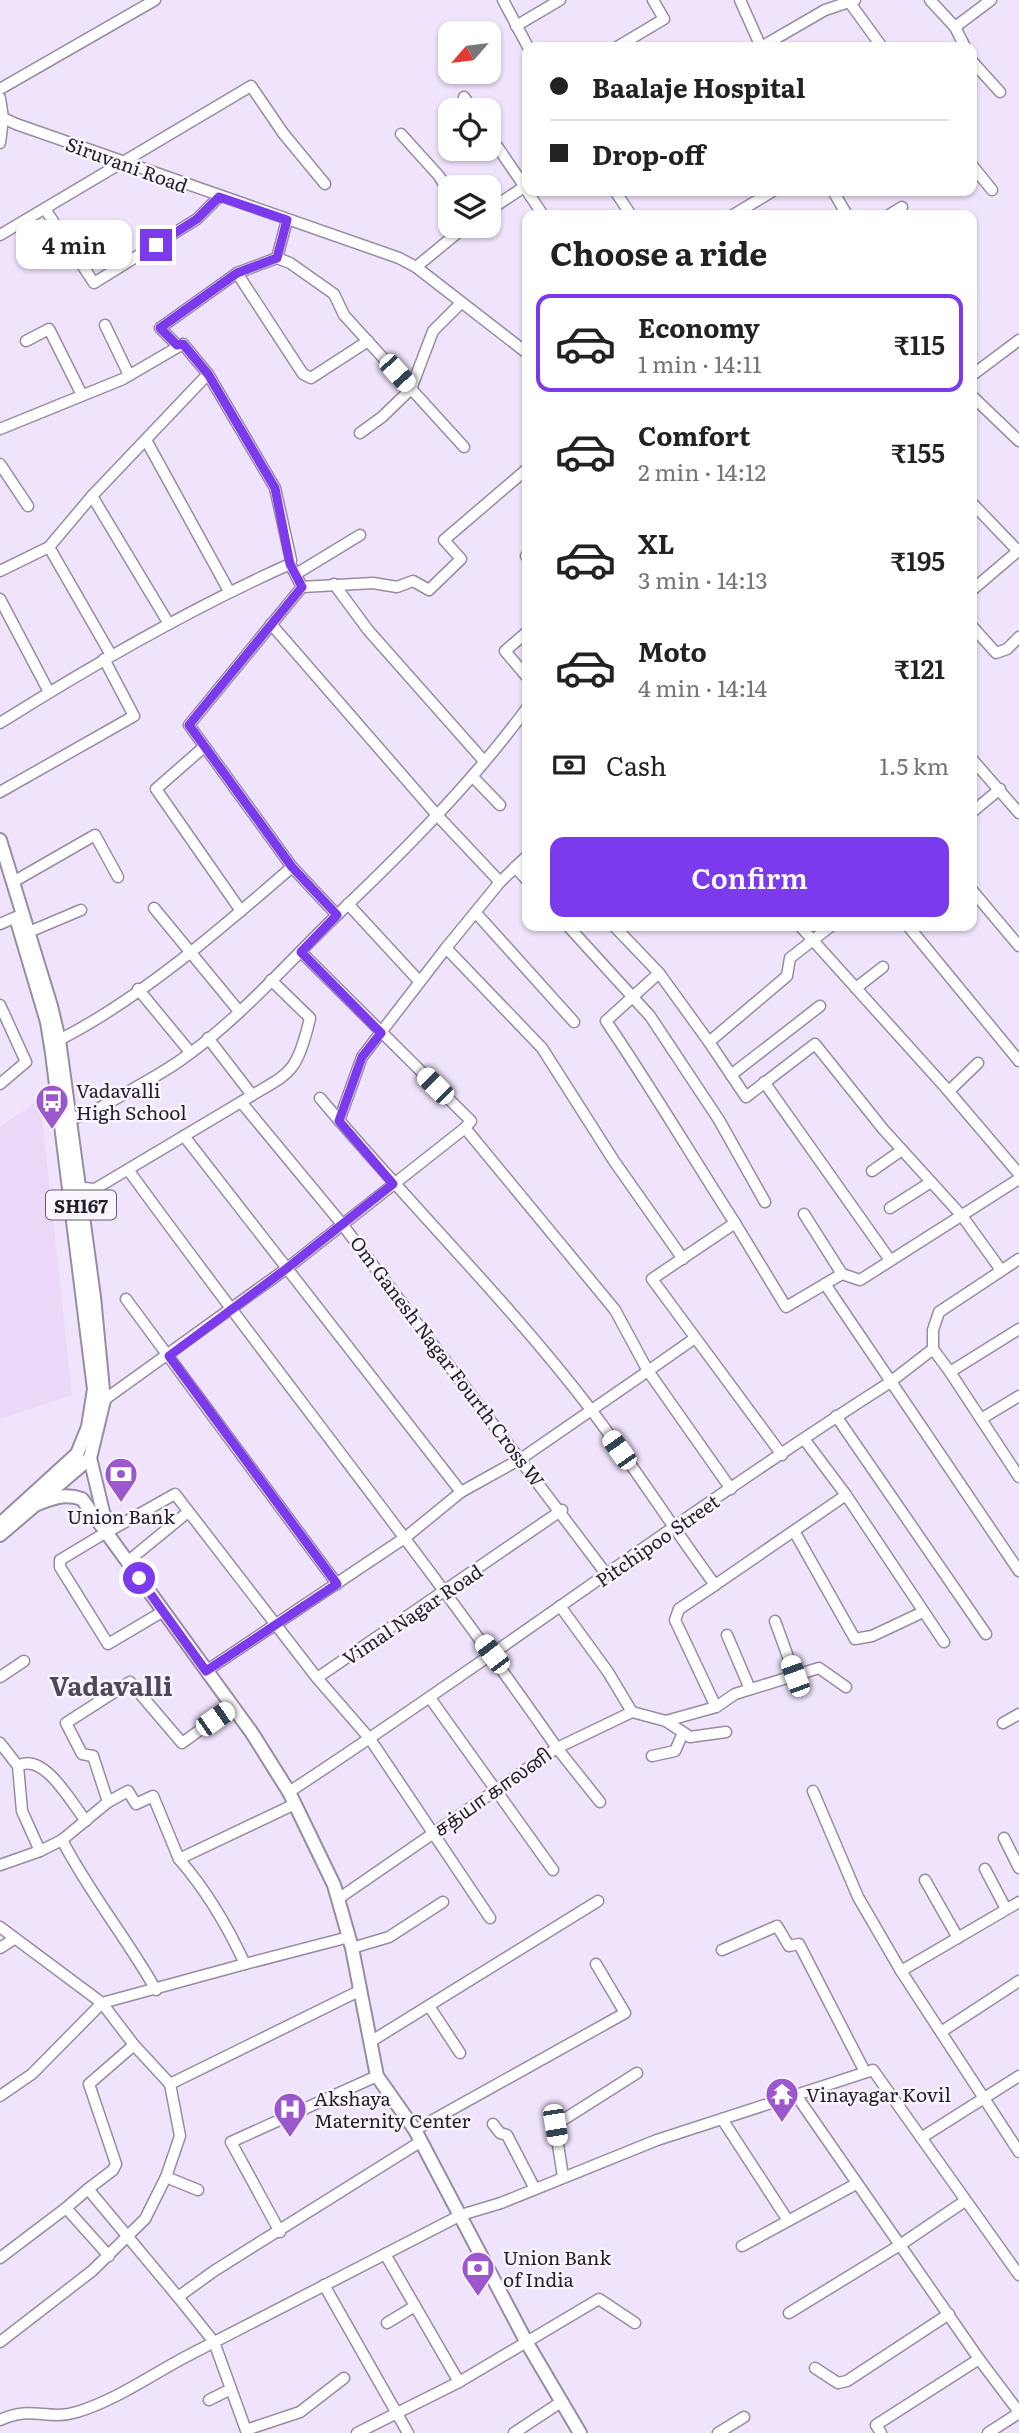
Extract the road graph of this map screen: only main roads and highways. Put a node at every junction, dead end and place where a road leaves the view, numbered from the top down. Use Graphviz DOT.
graph roads {
  1 [pos="0,840"];
  2 [pos="0,867"];
  3 [pos="65,1116"];
  4 [pos="74,1187"];
  5 [pos="77,1454"];
  6 [pos="90,1458"];
  7 [pos="70,1477"];
  8 [pos="44,1486"];
  9 [pos="82,1500"];
  10 [pos="35,1505"];
  11 [pos="103,1512"];
  12 [pos="0,1524"];
  13 [pos="108,1532"];
  14 [pos="0,1535"];
  15 [pos="580,2433"];
  1 -- 3 [label="main road, SH167"];
  2 -- 3 [label="main road, SH167"];
  3 -- 4 [label="main road, SH167"];
  4 -- 5 [label="main road, SH167"];
  4 -- 6 [label="main road, SH167"];
  5 -- 7 [label="main road"];
  5 -- 8 [label="main road, SH167"];
  6 -- 7 [label="main road"];
  6 -- 11 [label="main road"];
  7 -- 8 [label="main road"];
  7 -- 9 [label="main road"];
  7 -- 10 [label="main road"];
  7 -- 11 [label="main road"];
  8 -- 12 [label="main road, SH167"];
  9 -- 10 [label="main road"];
  9 -- 13 [label="main road"];
  10 -- 14 [label="main road"];
  11 -- 13 [label="main road"];
  13 -- 15 [label="main road"];
}
